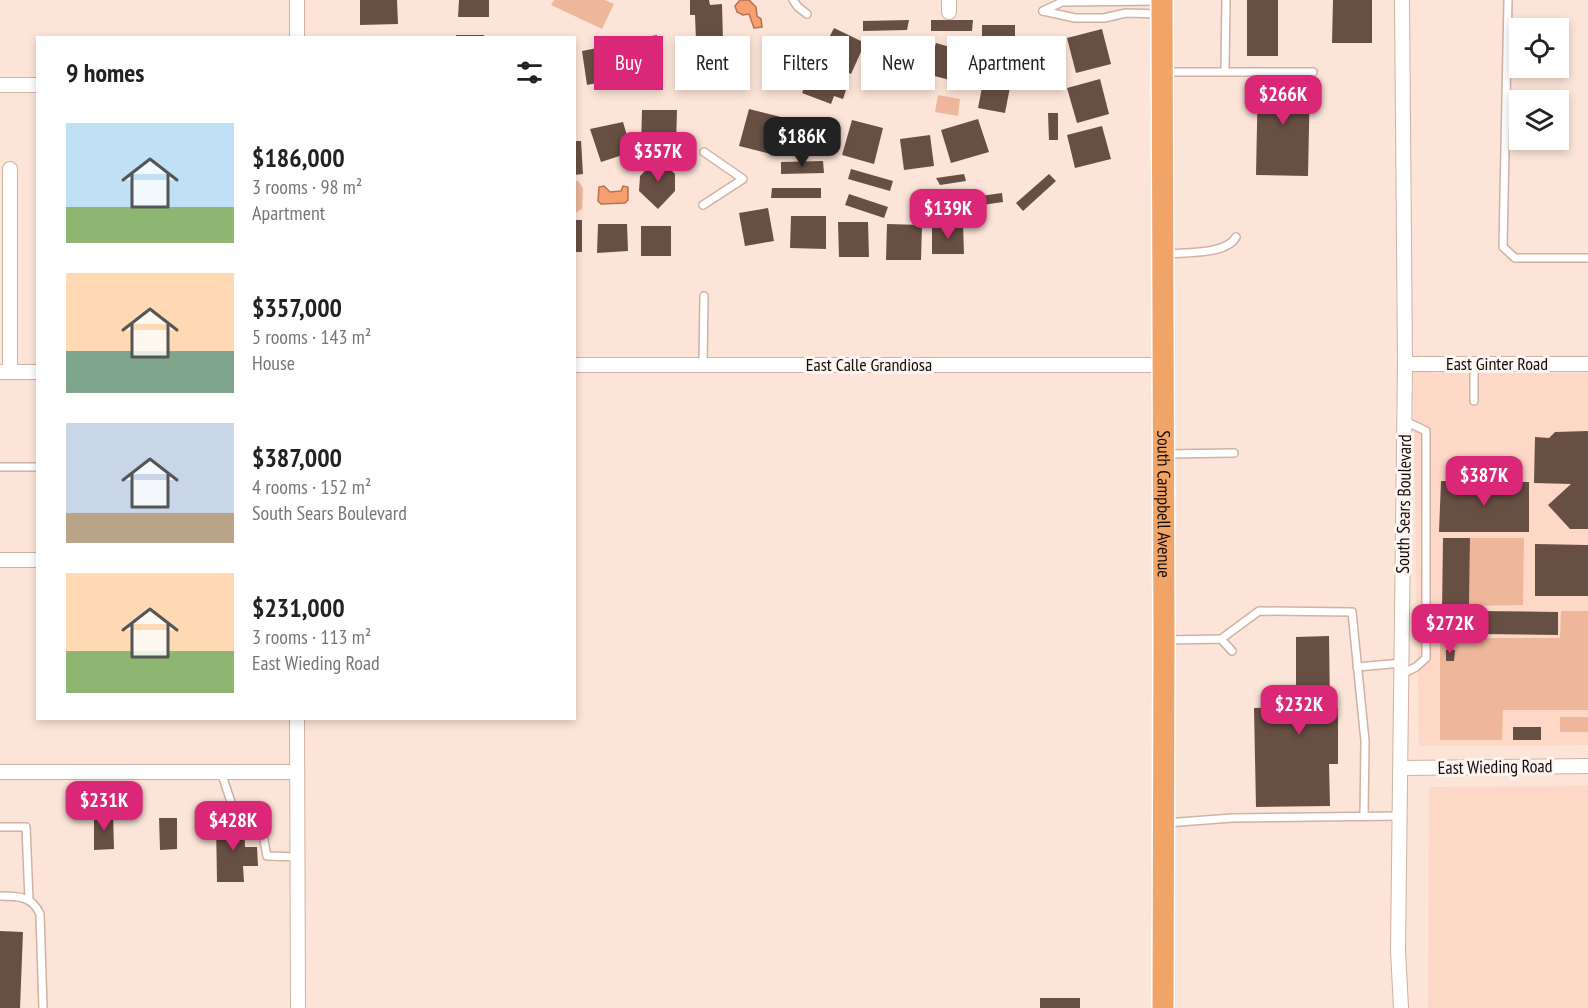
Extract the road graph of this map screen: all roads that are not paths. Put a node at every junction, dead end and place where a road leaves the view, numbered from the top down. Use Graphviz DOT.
graph roads {
  1 [pos="297,0"];
  2 [pos="794,0"];
  3 [pos="1226,0"];
  4 [pos="1402,0"];
  5 [pos="1508,0"];
  6 [pos="1162,5"];
  7 [pos="807,14"];
  8 [pos="297,36"];
  9 [pos="1226,70"];
  10 [pos="1162,72"];
  11 [pos="1313,72"];
  12 [pos="0,85"];
  13 [pos="36,85"];
  14 [pos="704,152"];
  15 [pos="10,169"];
  16 [pos="703,205"];
  17 [pos="1236,237"];
  18 [pos="1164,254"];
  19 [pos="1588,258"];
  20 [pos="704,296"];
  21 [pos="576,364"];
  22 [pos="1405,364"];
  23 [pos="1474,364"];
  24 [pos="1588,364"];
  25 [pos="703,365"];
  26 [pos="1164,365"];
  27 [pos="5,372"];
  28 [pos="36,372"];
  29 [pos="1474,401"];
  30 [pos="1405,421"];
  31 [pos="1234,453"];
  32 [pos="1164,454"];
  33 [pos="0,467"];
  34 [pos="36,467"];
  35 [pos="0,560"];
  36 [pos="36,560"];
  37 [pos="1221,639"];
  38 [pos="1164,640"];
  39 [pos="1232,651"];
  40 [pos="1356,667"];
  41 [pos="1402,669"];
  42 [pos="297,720"];
  43 [pos="1588,766"];
  44 [pos="1401,768"];
  45 [pos="0,772"];
  46 [pos="221,772"];
  47 [pos="297,772"];
  48 [pos="1365,816"];
  49 [pos="1401,816"];
  50 [pos="1163,823"];
  51 [pos="0,827"];
  52 [pos="297,857"];
  53 [pos="0,896"];
  54 [pos="29,900"];
  55 [pos="43,1008"];
  56 [pos="298,1008"];
  57 [pos="1163,1008"];
  58 [pos="1401,1008"];
  1 -- 8 [label="street"];
  2 -- 7 [label="lane"];
  3 -- 9 [label="lane"];
  4 -- 22 [label="street, South Sears Boulevard"];
  5 -- 19 [label="lane"];
  6 -- 6 [label="lane"];
  6 -- 10 [label="main road, South Campbell Avenue"];
  10 -- 11 [label="lane"];
  10 -- 18 [label="main road, South Campbell Avenue"];
  12 -- 13 [label="street"];
  14 -- 16 [label="lane"];
  15 -- 27 [label="street"];
  17 -- 18 [label="lane"];
  18 -- 26 [label="main road, South Campbell Avenue"];
  20 -- 25 [label="lane"];
  21 -- 25 [label="street, East Calle Grandiosa"];
  22 -- 23 [label="street, East Ginter Road"];
  22 -- 30 [label="street, South Sears Boulevard"];
  23 -- 24 [label="street, East Ginter Road"];
  23 -- 29 [label="lane"];
  25 -- 26 [label="street, East Calle Grandiosa"];
  26 -- 32 [label="main road, South Campbell Avenue"];
  27 -- 28 [label="street"];
  30 -- 41 [label="street, South Sears Boulevard"];
  30 -- 41 [label="lane"];
  31 -- 32 [label="lane"];
  32 -- 38 [label="main road, South Campbell Avenue"];
  33 -- 34 [label="lane"];
  35 -- 36 [label="street"];
  37 -- 38 [label="lane"];
  37 -- 39 [label="lane"];
  37 -- 40 [label="lane"];
  38 -- 50 [label="main road, South Campbell Avenue"];
  40 -- 41 [label="lane"];
  40 -- 48 [label="lane"];
  41 -- 44 [label="street, South Sears Boulevard"];
  42 -- 47 [label="street"];
  43 -- 44 [label="street, East Wieding Road"];
  44 -- 49 [label="street, South Sears Boulevard"];
  45 -- 46 [label="street"];
  46 -- 47 [label="street"];
  46 -- 52 [label="lane"];
  47 -- 52 [label="street"];
  48 -- 49 [label="lane"];
  48 -- 50 [label="lane"];
  49 -- 58 [label="street, South Sears Boulevard"];
  50 -- 57 [label="main road, South Campbell Avenue"];
  51 -- 54 [label="lane"];
  52 -- 56 [label="street"];
  53 -- 54 [label="lane"];
  54 -- 55 [label="lane"];
}
